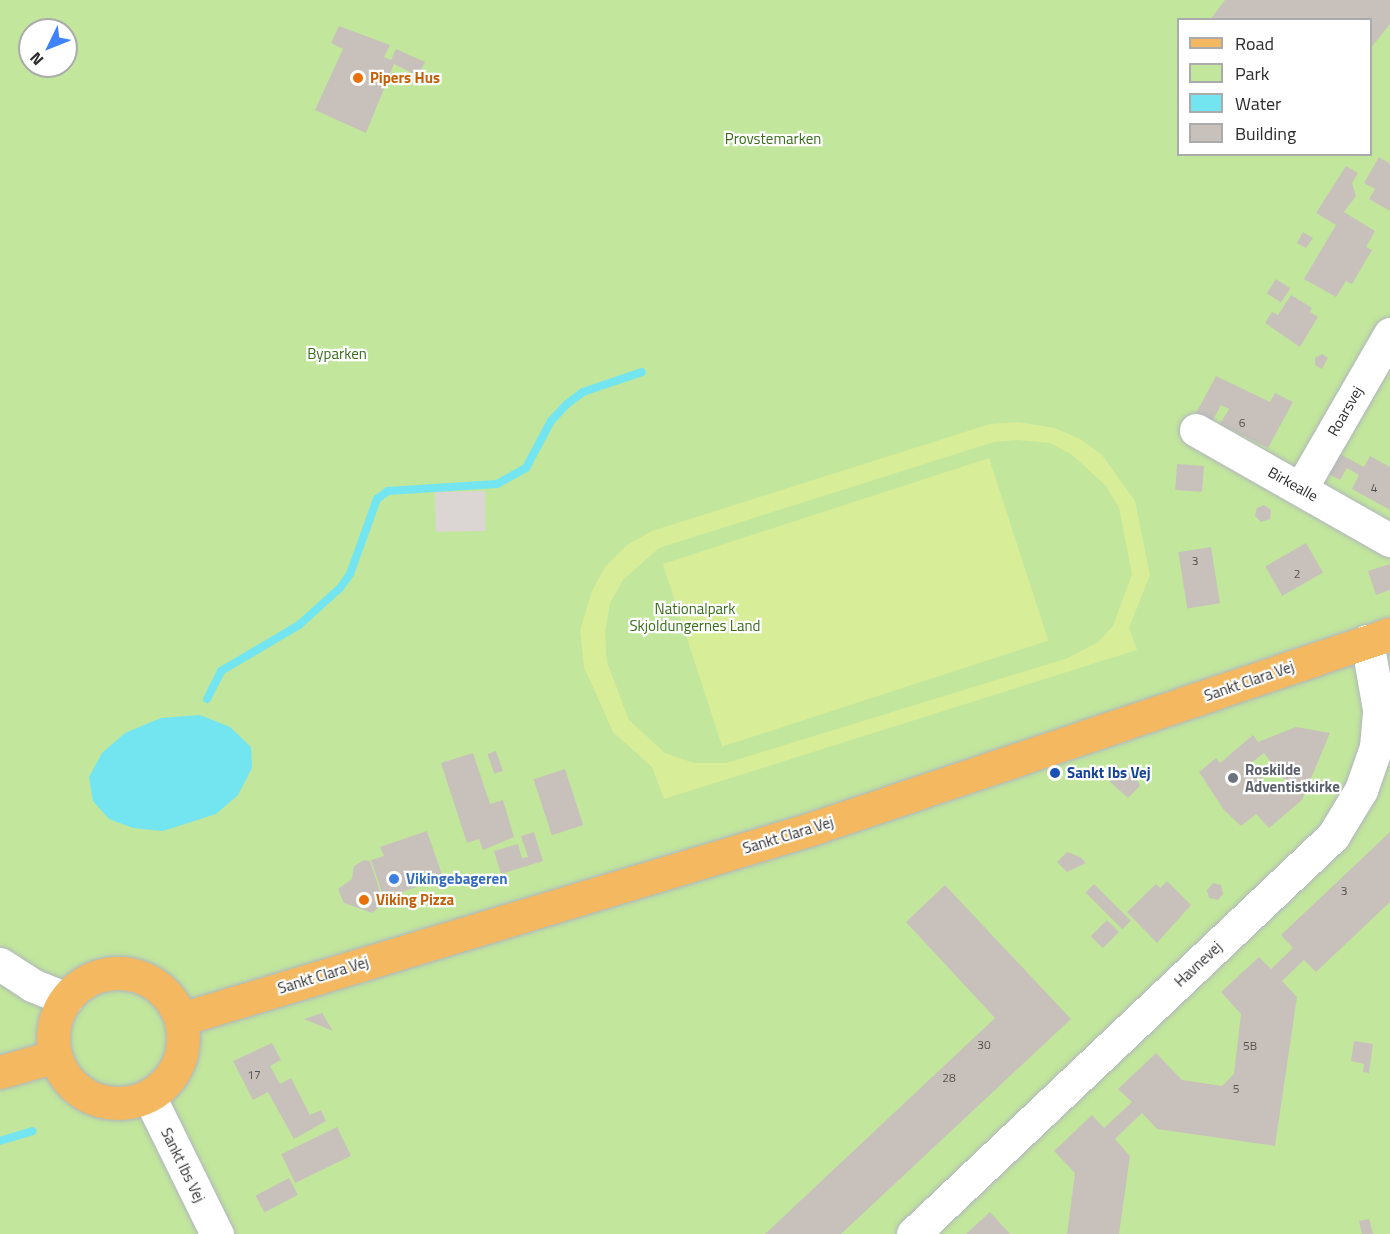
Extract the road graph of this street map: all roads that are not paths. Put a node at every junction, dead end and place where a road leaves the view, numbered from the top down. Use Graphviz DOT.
graph roads {
  1 [pos="1390,334"];
  2 [pos="1196,430"];
  3 [pos="1301,488"];
  4 [pos="1390,540"];
  5 [pos="1378,638"];
  6 [pos="0,964"];
  7 [pos="66,999"];
  8 [pos="181,1019"];
  9 [pos="56,1056"];
  10 [pos="0,1072"];
  11 [pos="148,1095"];
  12 [pos="217,1234"];
  13 [pos="912,1234"];
  1 -- 3 [label="street, Roarsvej"];
  2 -- 3 [label="street, Birkealle"];
  3 -- 4 [label="street, Birkealle"];
  5 -- 8 [label="main road, Sankt Clara Vej"];
  5 -- 13 [label="street, Havnevej"];
  6 -- 7 [label="street"];
  7 -- 8 [label="main road"];
  7 -- 9 [label="main road"];
  8 -- 11 [label="main road"];
  9 -- 10 [label="main road"];
  9 -- 11 [label="main road"];
  11 -- 12 [label="street, Sankt Ibs Vej"];
}
